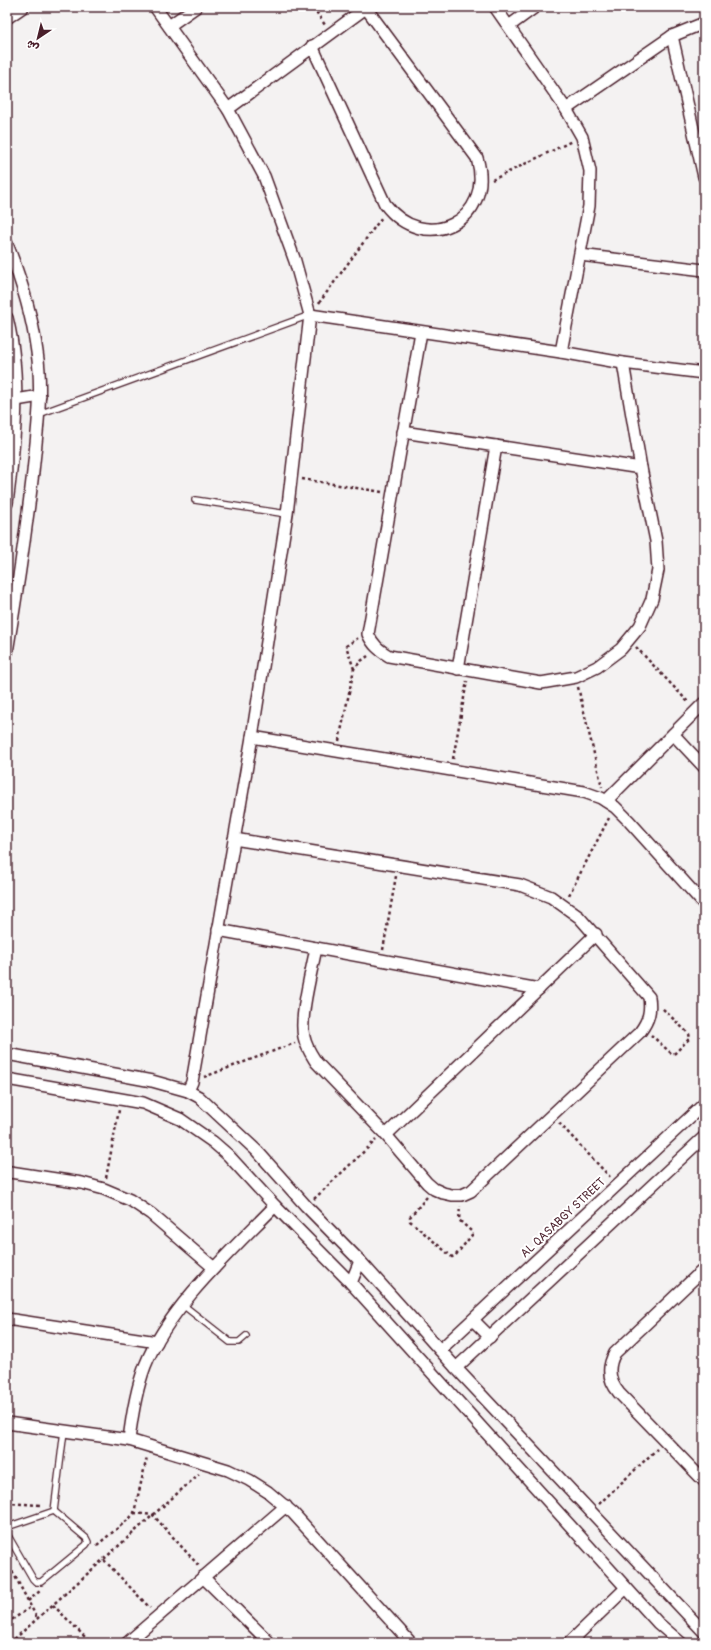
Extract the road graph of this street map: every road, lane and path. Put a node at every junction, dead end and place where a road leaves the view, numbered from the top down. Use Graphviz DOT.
graph roads {
  1 [pos="23,7"];
  2 [pos="155,7"];
  3 [pos="196,7"];
  4 [pos="313,7"];
  5 [pos="366,7"];
  6 [pos="495,7"];
  7 [pos="535,7"];
  8 [pos="7,18"];
  9 [pos="704,23"];
  10 [pos="169,26"];
  11 [pos="509,26"];
  12 [pos="331,33"];
  13 [pos="672,36"];
  14 [pos="312,46"];
  15 [pos="228,109"];
  16 [pos="566,110"];
  17 [pos="582,137"];
  18 [pos="704,178"];
  19 [pos="481,185"];
  20 [pos="389,209"];
  21 [pos="7,244"];
  22 [pos="580,256"];
  23 [pos="704,270"];
  24 [pos="310,315"];
  25 [pos="7,318"];
  26 [pos="421,332"];
  27 [pos="561,352"];
  28 [pos="623,363"];
  29 [pos="704,373"];
  30 [pos="40,396"];
  31 [pos="16,400"];
  32 [pos="39,414"];
  33 [pos="403,432"];
  34 [pos="496,446"];
  35 [pos="641,468"];
  36 [pos="291,477"];
  37 [pos="392,493"];
  38 [pos="195,500"];
  39 [pos="7,503"];
  40 [pos="287,514"];
  41 [pos="368,632"];
  42 [pos="629,640"];
  43 [pos="380,651"];
  44 [pos="7,652"];
  45 [pos="354,669"];
  46 [pos="464,670"];
  47 [pos="576,677"];
  48 [pos="700,707"];
  49 [pos="673,734"];
  50 [pos="252,737"];
  51 [pos="337,751"];
  52 [pos="704,767"];
  53 [pos="451,770"];
  54 [pos="610,804"];
  55 [pos="234,838"];
  56 [pos="398,865"];
  57 [pos="704,904"];
  58 [pos="564,906"];
  59 [pos="218,930"];
  60 [pos="596,934"];
  61 [pos="316,948"];
  62 [pos="382,960"];
  63 [pos="539,989"];
  64 [pos="649,997"];
  65 [pos="643,1027"];
  66 [pos="304,1040"];
  67 [pos="7,1054"];
  68 [pos="7,1079"];
  69 [pos="190,1087"];
  70 [pos="121,1099"];
  71 [pos="704,1104"];
  72 [pos="552,1115"];
  73 [pos="385,1134"];
  74 [pos="704,1137"];
  75 [pos="7,1173"];
  76 [pos="618,1185"];
  77 [pos="104,1188"];
  78 [pos="434,1189"];
  79 [pos="462,1195"];
  80 [pos="275,1206"];
  81 [pos="306,1206"];
  82 [pos="360,1261"];
  83 [pos="214,1268"];
  84 [pos="704,1270"];
  85 [pos="351,1283"];
  86 [pos="184,1305"];
  87 [pos="7,1318"];
  88 [pos="473,1320"];
  89 [pos="246,1336"];
  90 [pos="490,1337"];
  91 [pos="157,1342"];
  92 [pos="440,1350"];
  93 [pos="456,1368"];
  94 [pos="7,1423"];
  95 [pos="64,1431"];
  96 [pos="129,1440"];
  97 [pos="665,1441"];
  98 [pos="149,1446"];
  99 [pos="210,1464"];
  100 [pos="704,1481"];
  101 [pos="7,1503"];
  102 [pos="286,1506"];
  103 [pos="54,1509"];
  104 [pos="591,1512"];
  105 [pos="134,1513"];
  106 [pos="153,1515"];
  107 [pos="7,1527"];
  108 [pos="7,1534"];
  109 [pos="94,1547"];
  110 [pos="104,1560"];
  111 [pos="7,1561"];
  112 [pos="205,1576"];
  113 [pos="46,1586"];
  114 [pos="626,1588"];
  115 [pos="28,1601"];
  116 [pos="54,1605"];
  117 [pos="31,1607"];
  118 [pos="158,1616"];
  119 [pos="37,1618"];
  120 [pos="7,1623"];
  121 [pos="704,1632"];
  122 [pos="10,1643"];
  123 [pos="91,1643"];
  124 [pos="127,1643"];
  125 [pos="270,1643"];
  126 [pos="411,1643"];
  127 [pos="569,1643"];
  128 [pos="681,1643"];
  1 -- 8 [label="street"];
  2 -- 10 [label="street"];
  3 -- 10 [label="street"];
  4 -- 12 [label="path"];
  5 -- 12 [label="street"];
  5 -- 19 [label="street"];
  6 -- 11 [label="street"];
  7 -- 11 [label="street"];
  9 -- 13 [label="street"];
  10 -- 15 [label="street"];
  11 -- 16 [label="street"];
  12 -- 14 [label="street"];
  13 -- 16 [label="street"];
  13 -- 18 [label="street"];
  14 -- 15 [label="street"];
  14 -- 20 [label="street"];
  15 -- 24 [label="street"];
  16 -- 17 [label="street"];
  17 -- 19 [label="path"];
  17 -- 22 [label="street"];
  19 -- 20 [label="street"];
  20 -- 24 [label="path"];
  21 -- 30 [label="street"];
  22 -- 23 [label="street"];
  22 -- 27 [label="street"];
  24 -- 26 [label="street"];
  24 -- 32 [label="lane"];
  24 -- 36 [label="street"];
  25 -- 31 [label="street"];
  26 -- 27 [label="street"];
  26 -- 33 [label="street"];
  27 -- 28 [label="street"];
  28 -- 29 [label="street"];
  28 -- 35 [label="street"];
  30 -- 31 [label="street"];
  30 -- 32 [label="street"];
  31 -- 39 [label="street"];
  32 -- 44 [label="street"];
  33 -- 34 [label="street"];
  33 -- 37 [label="street"];
  34 -- 35 [label="street"];
  34 -- 46 [label="street"];
  35 -- 42 [label="street"];
  36 -- 37 [label="path"];
  36 -- 40 [label="street"];
  37 -- 41 [label="street"];
  38 -- 40 [label="lane"];
  40 -- 50 [label="street"];
  41 -- 43 [label="street"];
  41 -- 45 [label="path"];
  42 -- 47 [label="street"];
  42 -- 48 [label="path"];
  43 -- 45 [label="path"];
  43 -- 46 [label="street"];
  45 -- 51 [label="path"];
  46 -- 47 [label="street"];
  46 -- 53 [label="path"];
  47 -- 54 [label="path"];
  48 -- 49 [label="street"];
  49 -- 52 [label="street"];
  49 -- 54 [label="street"];
  50 -- 51 [label="street"];
  50 -- 55 [label="street"];
  51 -- 53 [label="street"];
  53 -- 54 [label="street"];
  54 -- 57 [label="street"];
  54 -- 58 [label="path"];
  55 -- 56 [label="street"];
  55 -- 59 [label="street"];
  56 -- 58 [label="street"];
  56 -- 62 [label="path"];
  58 -- 60 [label="street"];
  59 -- 61 [label="street"];
  59 -- 69 [label="street"];
  60 -- 63 [label="street"];
  60 -- 64 [label="street"];
  61 -- 62 [label="street"];
  61 -- 66 [label="street"];
  62 -- 63 [label="street"];
  63 -- 73 [label="street"];
  64 -- 65 [label="street"];
  64 -- 65 [label="path"];
  65 -- 72 [label="street"];
  66 -- 69 [label="path"];
  66 -- 73 [label="street"];
  67 -- 69 [label="street"];
  68 -- 70 [label="street"];
  69 -- 81 [label="street"];
  70 -- 77 [label="path"];
  70 -- 80 [label="street"];
  71 -- 76 [label="street, AL QASABGY STREET"];
  72 -- 76 [label="path"];
  72 -- 79 [label="street"];
  73 -- 78 [label="street"];
  73 -- 81 [label="path"];
  74 -- 90 [label="street"];
  75 -- 77 [label="street"];
  76 -- 88 [label="street, AL QASABGY STREET"];
  77 -- 83 [label="street"];
  78 -- 79 [label="street"];
  78 -- 79 [label="path"];
  80 -- 83 [label="street"];
  80 -- 85 [label="street"];
  81 -- 82 [label="street"];
  82 -- 85 [label="street"];
  82 -- 92 [label="street"];
  83 -- 86 [label="street"];
  84 -- 97 [label="street"];
  85 -- 114 [label="street"];
  86 -- 89 [label="lane"];
  86 -- 91 [label="street"];
  87 -- 91 [label="street"];
  88 -- 90 [label="street"];
  88 -- 92 [label="street, AL QASABGY STREET"];
  90 -- 93 [label="street"];
  91 -- 96 [label="street"];
  92 -- 93 [label="street"];
  93 -- 104 [label="street"];
  94 -- 95 [label="street"];
  95 -- 96 [label="street"];
  95 -- 103 [label="lane"];
  96 -- 98 [label="street"];
  97 -- 100 [label="street"];
  97 -- 104 [label="path"];
  98 -- 99 [label="street"];
  98 -- 105 [label="path"];
  99 -- 102 [label="street"];
  99 -- 106 [label="path"];
  101 -- 103 [label="path"];
  102 -- 112 [label="street"];
  102 -- 126 [label="street"];
  103 -- 107 [label="lane"];
  103 -- 108 [label="lane"];
  104 -- 121 [label="street"];
  105 -- 106 [label="path"];
  105 -- 109 [label="path"];
  106 -- 110 [label="path"];
  106 -- 112 [label="path"];
  110 -- 116 [label="path"];
  110 -- 118 [label="path"];
  111 -- 115 [label="path"];
  112 -- 118 [label="street"];
  112 -- 125 [label="street"];
  113 -- 115 [label="path"];
  114 -- 127 [label="street"];
  114 -- 128 [label="street"];
  115 -- 117 [label="path"];
  116 -- 119 [label="path"];
  116 -- 123 [label="path"];
  117 -- 119 [label="path"];
  117 -- 120 [label="path"];
  118 -- 124 [label="street"];
  119 -- 122 [label="path"];
}
